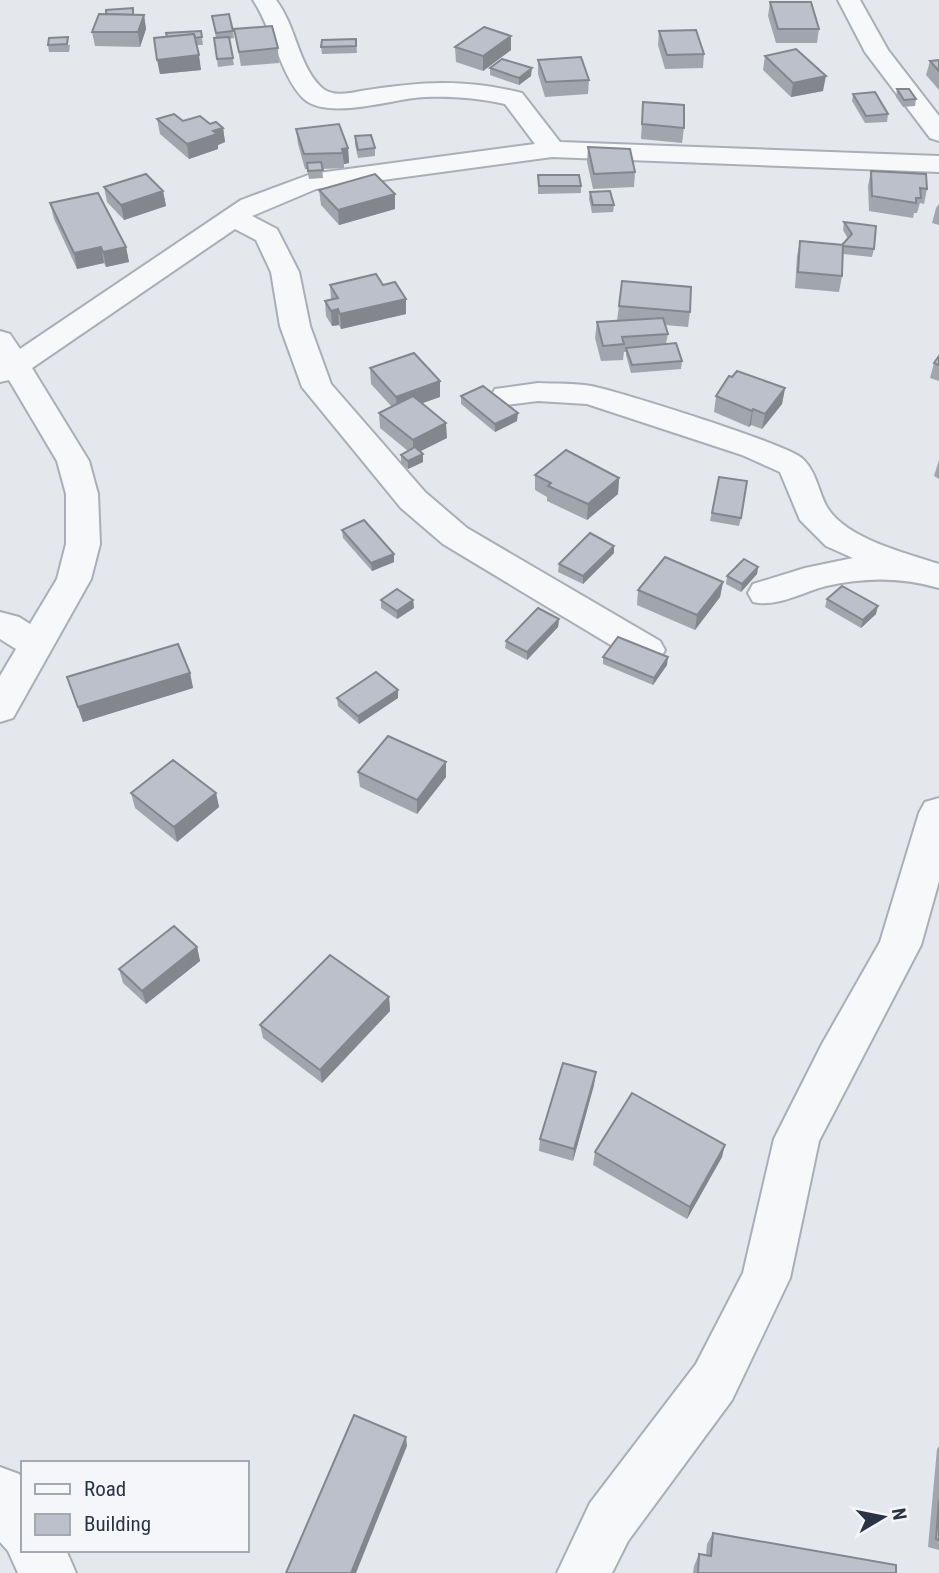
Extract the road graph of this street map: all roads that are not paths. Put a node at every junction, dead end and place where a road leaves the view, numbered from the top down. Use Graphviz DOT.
graph roads {
  1 [pos="264,0"];
  2 [pos="849,0"];
  3 [pos="939,133"];
  4 [pos="552,149"];
  5 [pos="939,164"];
  6 [pos="233,217"];
  7 [pos="5,360"];
  8 [pos="506,396"];
  9 [pos="903,566"];
  10 [pos="939,576"];
  11 [pos="765,593"];
  12 [pos="0,625"];
  13 [pos="35,645"];
  14 [pos="647,650"];
  15 [pos="0,708"];
  16 [pos="939,813"];
  17 [pos="0,1493"];
  18 [pos="21,1527"];
  19 [pos="36,1552"];
  20 [pos="49,1573"];
  21 [pos="584,1573"];
  1 -- 4 [label="street"];
  2 -- 3 [label="street"];
  4 -- 5 [label="street"];
  4 -- 6 [label="street"];
  6 -- 7 [label="street"];
  6 -- 14 [label="street"];
  7 -- 13 [label="street"];
  8 -- 9 [label="street"];
  9 -- 10 [label="street"];
  9 -- 11 [label="street"];
  12 -- 13 [label="street"];
  13 -- 15 [label="street"];
  16 -- 21 [label="street"];
  17 -- 18 [label="street"];
  19 -- 20 [label="street"];
}
